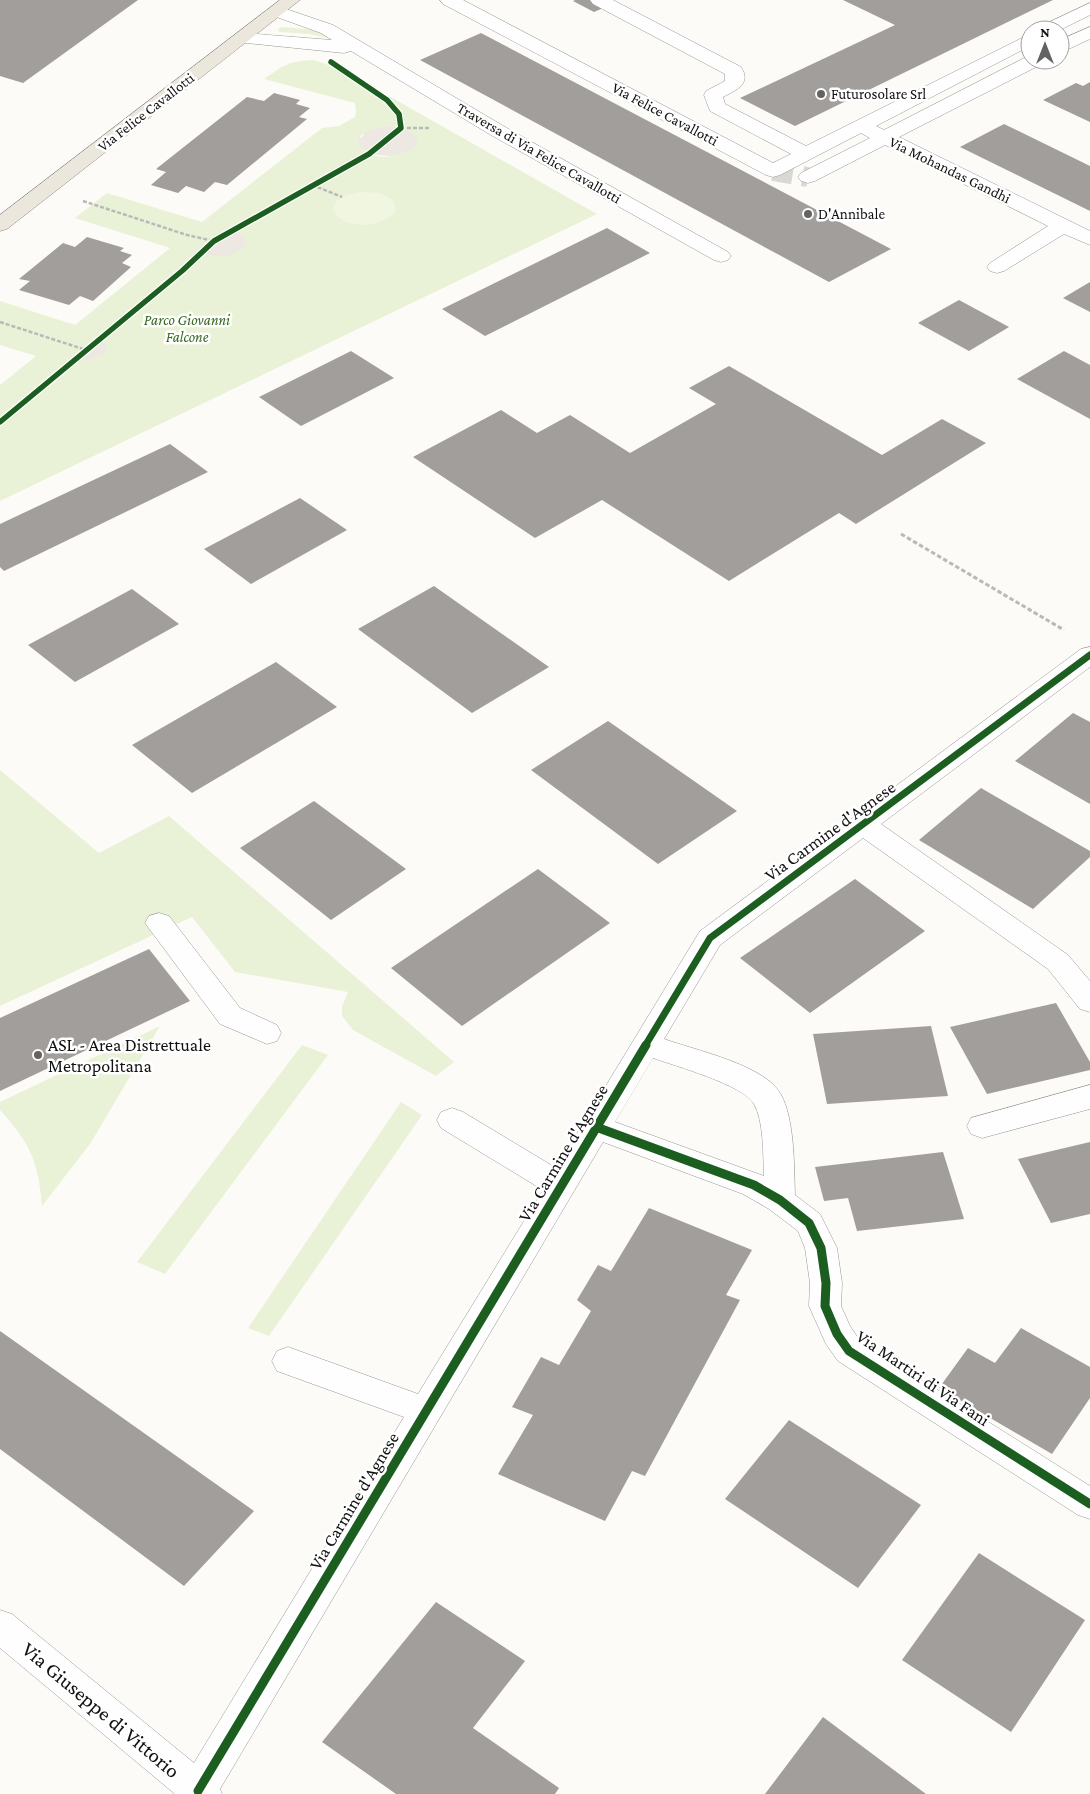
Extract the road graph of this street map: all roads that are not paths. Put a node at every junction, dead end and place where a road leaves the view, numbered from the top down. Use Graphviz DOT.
graph roads {
  1 [pos="449,0"];
  2 [pos="599,0"];
  3 [pos="284,5"];
  4 [pos="1090,8"];
  5 [pos="1067,20"];
  6 [pos="1090,32"];
  7 [pos="243,38"];
  8 [pos="1070,42"];
  9 [pos="1020,44"];
  10 [pos="358,49"];
  11 [pos="1020,68"];
  12 [pos="861,126"];
  13 [pos="883,137"];
  14 [pos="806,154"];
  15 [pos="808,177"];
  16 [pos="0,225"];
  17 [pos="1063,226"];
  18 [pos="1090,239"];
  19 [pos="721,256"];
  20 [pos="997,267"];
  21 [pos="1090,655"];
  22 [pos="864,825"];
  23 [pos="159,923"];
  24 [pos="1090,1002"];
  25 [pos="267,1033"];
  26 [pos="646,1044"];
  27 [pos="1090,1096"];
  28 [pos="452,1120"];
  29 [pos="982,1126"];
  30 [pos="596,1127"];
  31 [pos="561,1186"];
  32 [pos="780,1200"];
  33 [pos="288,1361"];
  34 [pos="426,1411"];
  35 [pos="1090,1504"];
  36 [pos="0,1626"];
  37 [pos="200,1792"];
  1 -- 14 [label="street, Via Felice Cavallotti"];
  2 -- 14 [label="street"];
  3 -- 7 [label="main road, Via Felice Cavallotti"];
  3 -- 10 [label="street, Traversa di Via Felice Cavallotti"];
  4 -- 5 [label="street"];
  6 -- 8 [label="street"];
  7 -- 10 [label="street, Traversa di Via Felice Cavallotti"];
  7 -- 16 [label="main road, Via Felice Cavallotti"];
  9 -- 12 [label="street, Via Felice Cavallotti"];
  10 -- 19 [label="street, Traversa di Via Felice Cavallotti"];
  11 -- 13 [label="street, Via Mohandas Gandhi"];
  12 -- 13 [label="street"];
  12 -- 14 [label="street, Via Felice Cavallotti"];
  13 -- 15 [label="street"];
  13 -- 17 [label="street, Via Mohandas Gandhi"];
  17 -- 18 [label="street, Via Mohandas Gandhi"];
  17 -- 20 [label="street"];
  21 -- 22 [label="street, Via Carmine d'Agnese"];
  22 -- 24 [label="street"];
  22 -- 26 [label="street, Via Carmine d'Agnese"];
  23 -- 25 [label="street"];
  26 -- 30 [label="street, Via Carmine d'Agnese"];
  26 -- 32 [label="street"];
  27 -- 29 [label="street"];
  28 -- 31 [label="street"];
  30 -- 31 [label="street, Via Carmine d'Agnese"];
  30 -- 32 [label="street, Via Martiri di Via Fani"];
  31 -- 34 [label="street, Via Carmine d'Agnese"];
  32 -- 35 [label="street, Via Martiri di Via Fani"];
  33 -- 34 [label="street"];
  34 -- 37 [label="street, Via Carmine d'Agnese"];
  36 -- 37 [label="street, Via Giuseppe di Vittorio"];
}
